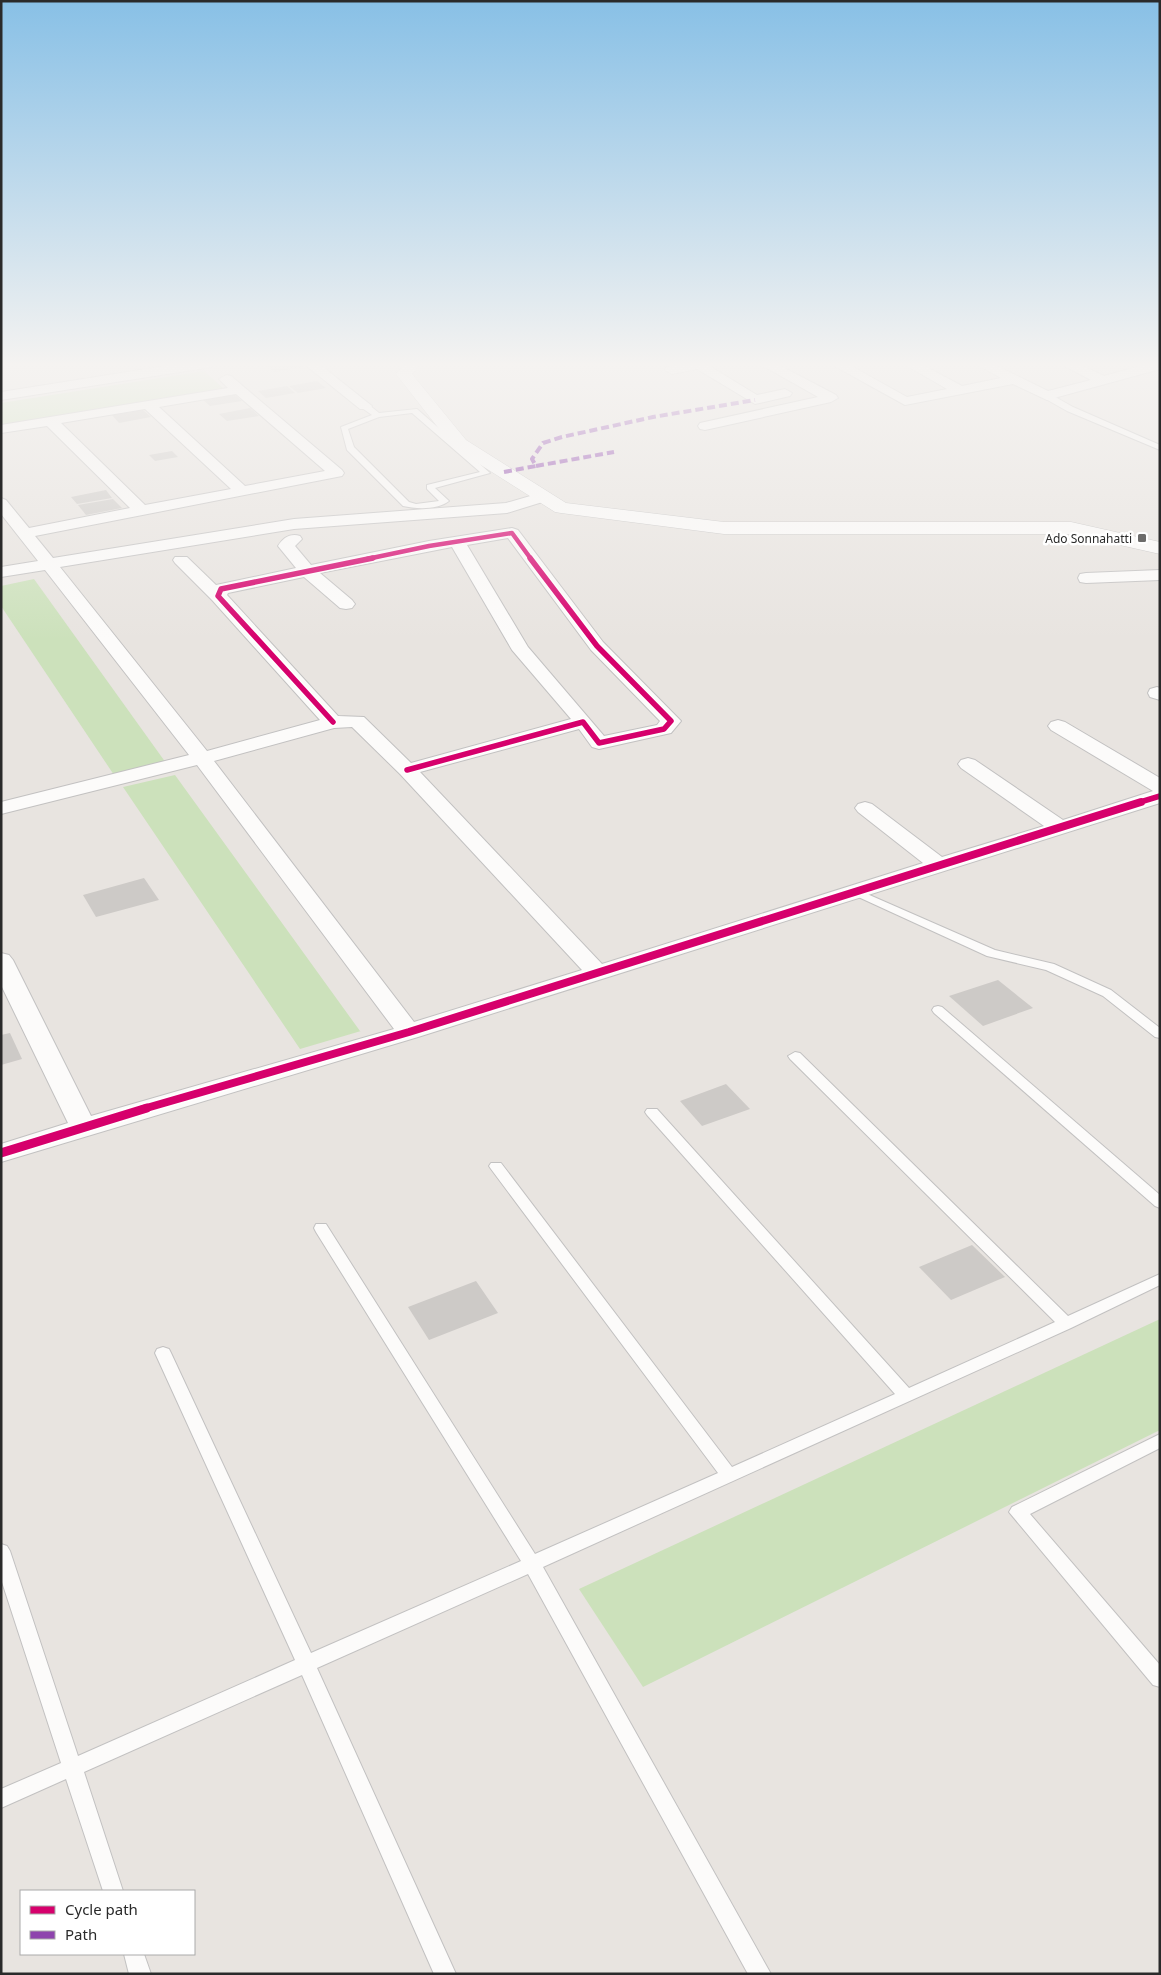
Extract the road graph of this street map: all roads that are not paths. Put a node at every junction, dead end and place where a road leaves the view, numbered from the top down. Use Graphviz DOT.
graph roads {
  1 [pos="85,455"];
  2 [pos="203,455"];
  3 [pos="316,455"];
  4 [pos="357,455"];
  5 [pos="464,455"];
  6 [pos="478,455"];
  7 [pos="243,492"];
  8 [pos="544,497"];
  9 [pos="1,503"];
  10 [pos="142,511"];
  11 [pos="25,533"];
  12 [pos="294,539"];
  13 [pos="456,542"];
  14 [pos="1160,548"];
  15 [pos="181,560"];
  16 [pos="48,565"];
  17 [pos="307,571"];
  18 [pos="1,572"];
  19 [pos="1160,575"];
  20 [pos="1086,578"];
  21 [pos="218,596"];
  22 [pos="346,604"];
  23 [pos="333,722"];
  24 [pos="583,722"];
  25 [pos="1058,726"];
  26 [pos="202,758"];
  27 [pos="968,764"];
  28 [pos="407,770"];
  29 [pos="1160,787"];
  30 [pos="1160,796"];
  31 [pos="1,808"];
  32 [pos="865,808"];
  33 [pos="1060,827"];
  34 [pos="940,866"];
  35 [pos="858,892"];
  36 [pos="1,960"];
  37 [pos="598,973"];
  38 [pos="938,1010"];
  39 [pos="409,1032"];
  40 [pos="1160,1034"];
  41 [pos="796,1056"];
  42 [pos="652,1112"];
  43 [pos="83,1127"];
  44 [pos="1,1153"];
  45 [pos="496,1166"];
  46 [pos="1160,1203"];
  47 [pos="321,1228"];
  48 [pos="1160,1278"];
  49 [pos="1066,1324"];
  50 [pos="163,1353"];
  51 [pos="906,1395"];
  52 [pos="1160,1440"];
  53 [pos="729,1475"];
  54 [pos="1,1551"];
  55 [pos="532,1564"];
  56 [pos="306,1663"];
  57 [pos="1160,1679"];
  58 [pos="72,1768"];
  59 [pos="1,1799"];
  60 [pos="113,1890"];
  61 [pos="134,1955"];
  62 [pos="140,1974"];
  63 [pos="445,1974"];
  64 [pos="760,1974"];
  1 -- 10 [label="street"];
  2 -- 7 [label="street"];
  3 -- 7 [label="street"];
  4 -- 5 [label="lane"];
  6 -- 8 [label="street"];
  7 -- 10 [label="street"];
  8 -- 14 [label="street"];
  8 -- 16 [label="street"];
  9 -- 11 [label="street"];
  10 -- 11 [label="street"];
  11 -- 16 [label="street"];
  12 -- 17 [label="street"];
  13 -- 17 [label="street"];
  13 -- 24 [label="street"];
  13 -- 24 [label="street"];
  15 -- 21 [label="street"];
  16 -- 18 [label="street"];
  16 -- 26 [label="street"];
  17 -- 21 [label="street"];
  17 -- 22 [label="street"];
  19 -- 20 [label="street"];
  21 -- 23 [label="street"];
  23 -- 26 [label="street"];
  23 -- 28 [label="street"];
  24 -- 28 [label="street"];
  25 -- 29 [label="street"];
  26 -- 31 [label="street"];
  26 -- 39 [label="street"];
  27 -- 33 [label="street"];
  28 -- 37 [label="street"];
  30 -- 33 [label="street"];
  32 -- 34 [label="street"];
  33 -- 34 [label="street"];
  34 -- 35 [label="street"];
  35 -- 37 [label="street"];
  35 -- 40 [label="lane"];
  36 -- 43 [label="street"];
  37 -- 39 [label="street"];
  38 -- 46 [label="lane"];
  39 -- 43 [label="street"];
  41 -- 49 [label="lane"];
  42 -- 51 [label="lane"];
  43 -- 44 [label="street"];
  45 -- 53 [label="lane"];
  47 -- 55 [label="lane"];
  48 -- 49 [label="lane"];
  49 -- 51 [label="lane"];
  50 -- 56 [label="lane"];
  51 -- 53 [label="lane"];
  52 -- 57 [label="lane"];
  53 -- 55 [label="lane"];
  54 -- 58 [label="lane"];
  55 -- 56 [label="lane"];
  55 -- 64 [label="lane"];
  56 -- 58 [label="lane"];
  56 -- 63 [label="lane"];
  58 -- 59 [label="lane"];
  58 -- 60 [label="lane"];
  61 -- 62 [label="lane"];
}
